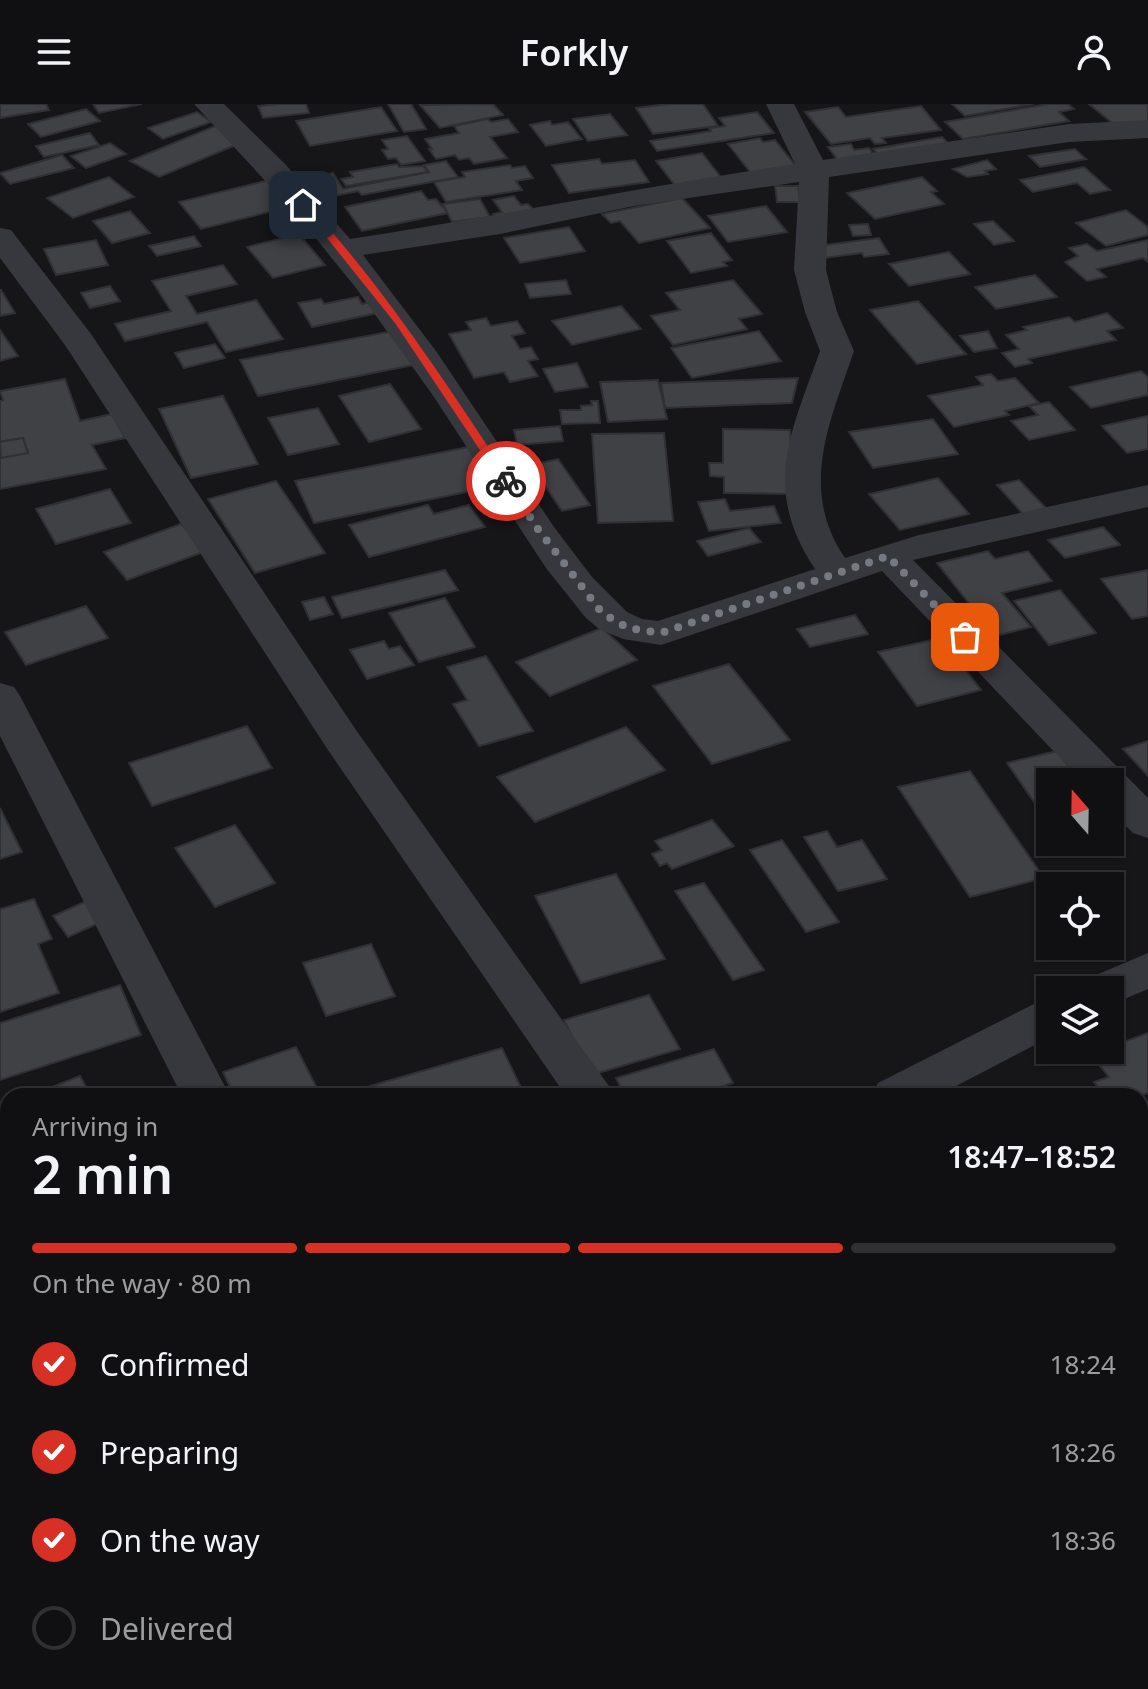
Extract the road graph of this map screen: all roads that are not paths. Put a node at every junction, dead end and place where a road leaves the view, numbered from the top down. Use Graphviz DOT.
graph roads {
  1 [pos="208,104"];
  2 [pos="780,104"];
  3 [pos="1148,129"];
  4 [pos="814,172"];
  5 [pos="0,237"];
  6 [pos="343,249"];
  7 [pos="1148,496"];
  8 [pos="888,556"];
  9 [pos="837,574"];
  10 [pos="0,696"];
  11 [pos="1093,768"];
  12 [pos="1124,800"];
  13 [pos="1148,823"];
  14 [pos="1148,970"];
  15 [pos="1124,981"];
  16 [pos="1036,1023"];
  17 [pos="202,1088"];
  18 [pos="586,1088"];
  19 [pos="910,1088"];
  1 -- 6 [label="street"];
  2 -- 4 [label="street"];
  3 -- 4 [label="street"];
  4 -- 6 [label="street"];
  4 -- 9 [label="street"];
  5 -- 18 [label="street"];
  6 -- 9 [label="street"];
  7 -- 8 [label="street"];
  8 -- 9 [label="street"];
  8 -- 11 [label="street"];
  10 -- 17 [label="street"];
  12 -- 13 [label="street"];
  14 -- 15 [label="street"];
  16 -- 19 [label="street"];
}
